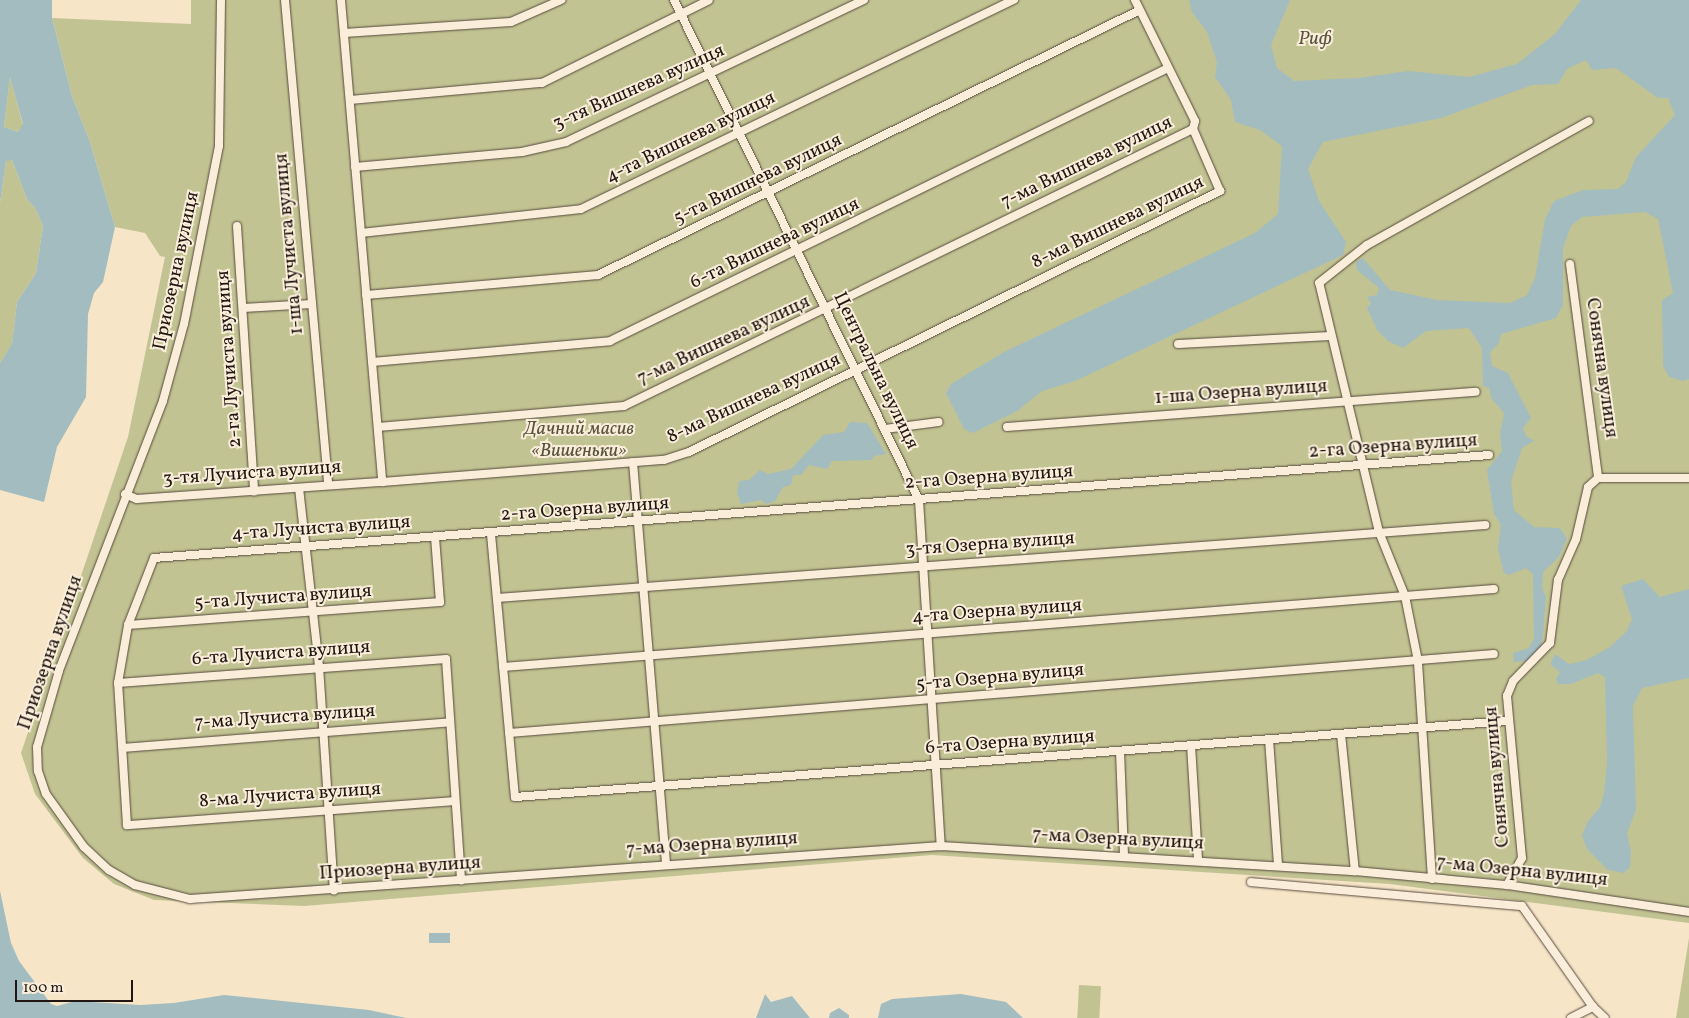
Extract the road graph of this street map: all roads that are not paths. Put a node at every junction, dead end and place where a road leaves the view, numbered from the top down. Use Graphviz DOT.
graph roads {
  1 [pos="221,0"];
  2 [pos="285,0"];
  3 [pos="341,0"];
  4 [pos="561,0"];
  5 [pos="674,0"];
  6 [pos="709,0"];
  7 [pos="864,0"];
  8 [pos="1014,0"];
  9 [pos="1135,0"];
  10 [pos="1140,10"];
  11 [pos="681,14"];
  12 [pos="344,33"];
  13 [pos="1168,68"];
  14 [pos="711,74"];
  15 [pos="350,100"];
  16 [pos="1589,121"];
  17 [pos="1193,129"];
  18 [pos="740,133"];
  19 [pos="355,167"];
  20 [pos="769,192"];
  21 [pos="237,226"];
  22 [pos="361,233"];
  23 [pos="798,251"];
  24 [pos="1570,264"];
  25 [pos="366,295"];
  26 [pos="312,304"];
  27 [pos="243,308"];
  28 [pos="827,310"];
  29 [pos="1331,336"];
  30 [pos="1178,344"];
  31 [pos="372,362"];
  32 [pos="856,369"];
  33 [pos="1476,392"];
  34 [pos="1348,402"];
  35 [pos="938,422"];
  36 [pos="378,427"];
  37 [pos="1007,427"];
  38 [pos="885,429"];
  39 [pos="1489,455"];
  40 [pos="633,462"];
  41 [pos="1364,465"];
  42 [pos="1598,478"];
  43 [pos="1689,478"];
  44 [pos="382,482"];
  45 [pos="328,484"];
  46 [pos="299,488"];
  47 [pos="254,491"];
  48 [pos="125,494"];
  49 [pos="919,500"];
  50 [pos="638,522"];
  51 [pos="1485,525"];
  52 [pos="1379,532"];
  53 [pos="491,534"];
  54 [pos="435,537"];
  55 [pos="305,546"];
  56 [pos="923,566"];
  57 [pos="643,587"];
  58 [pos="1494,589"];
  59 [pos="1405,596"];
  60 [pos="497,598"];
  61 [pos="310,613"];
  62 [pos="128,625"];
  63 [pos="928,634"];
  64 [pos="1494,654"];
  65 [pos="649,656"];
  66 [pos="1418,661"];
  67 [pos="318,666"];
  68 [pos="503,668"];
  69 [pos="118,684"];
  70 [pos="932,700"];
  71 [pos="1508,721"];
  72 [pos="450,722"];
  73 [pos="654,722"];
  74 [pos="1422,728"];
  75 [pos="323,731"];
  76 [pos="509,734"];
  77 [pos="1341,734"];
  78 [pos="1269,740"];
  79 [pos="1191,745"];
  80 [pos="123,748"];
  81 [pos="1120,751"];
  82 [pos="936,765"];
  83 [pos="659,786"];
  84 [pos="455,801"];
  85 [pos="328,809"];
  86 [pos="941,846"];
  87 [pos="1124,856"];
  88 [pos="1198,860"];
  89 [pos="666,863"];
  90 [pos="1278,866"];
  91 [pos="1355,871"];
  92 [pos="543,875"];
  93 [pos="1432,879"];
  94 [pos="461,880"];
  95 [pos="1251,882"];
  96 [pos="1507,885"];
  97 [pos="334,890"];
  98 [pos="1689,912"];
  99 [pos="1593,1008"];
  100 [pos="1571,1018"];
  101 [pos="1605,1018"];
  1 -- 48 [label="street, Приозерна вулиця"];
  2 -- 26 [label="street, 1-ша Лучиста вулиця"];
  3 -- 12 [label="street"];
  4 -- 12 [label="street"];
  5 -- 11 [label="street, Центральна вулиця"];
  6 -- 11 [label="street"];
  7 -- 14 [label="street, 3-тя Вишнева вулиця"];
  8 -- 18 [label="street, 4-та Вишнева вулиця"];
  9 -- 10 [label="street"];
  10 -- 13 [label="street"];
  10 -- 20 [label="street, 5-та Вишнева вулиця"];
  11 -- 14 [label="street, Центральна вулиця"];
  11 -- 15 [label="street"];
  12 -- 15 [label="street"];
  13 -- 17 [label="street"];
  13 -- 23 [label="street, 6-та Вишнева вулиця"];
  14 -- 18 [label="street, Центральна вулиця"];
  14 -- 19 [label="street, 3-тя Вишнева вулиця"];
  15 -- 19 [label="street"];
  16 -- 29 [label="street"];
  17 -- 28 [label="street, 7-ма Вишнева вулиця"];
  17 -- 32 [label="street, 8-ма Вишнева вулиця"];
  18 -- 20 [label="street, Центральна вулиця"];
  18 -- 22 [label="street, 4-та Вишнева вулиця"];
  19 -- 22 [label="street"];
  20 -- 23 [label="street, Центральна вулиця"];
  20 -- 25 [label="street, 5-та Вишнева вулиця"];
  21 -- 27 [label="street, 2-га Лучиста вулиця"];
  22 -- 25 [label="street"];
  23 -- 28 [label="street, Центральна вулиця"];
  23 -- 31 [label="street, 6-та Вишнева вулиця"];
  24 -- 42 [label="street, Сонячна вулиця"];
  25 -- 31 [label="street"];
  26 -- 27 [label="street"];
  26 -- 45 [label="street, 1-ша Лучиста вулиця"];
  27 -- 47 [label="street, 2-га Лучиста вулиця"];
  28 -- 32 [label="street, Центральна вулиця"];
  28 -- 36 [label="street, 7-ма Вишнева вулиця"];
  29 -- 30 [label="street"];
  29 -- 34 [label="street"];
  31 -- 36 [label="street"];
  32 -- 38 [label="street, Центральна вулиця"];
  32 -- 40 [label="street, 8-ма Вишнева вулиця"];
  33 -- 34 [label="street, 1-ша Озерна вулиця"];
  34 -- 37 [label="street, 1-ша Озерна вулиця"];
  34 -- 41 [label="street"];
  35 -- 38 [label="street"];
  36 -- 44 [label="street"];
  38 -- 49 [label="street, Центральна вулиця"];
  39 -- 41 [label="street, 2-га Озерна вулиця"];
  40 -- 44 [label="street, 8-ма Вишнева вулиця"];
  40 -- 50 [label="street"];
  41 -- 49 [label="street, 2-га Озерна вулиця"];
  41 -- 52 [label="street"];
  42 -- 43 [label="street"];
  42 -- 71 [label="street, Сонячна вулиця"];
  44 -- 45 [label="street, 3-тя Лучиста вулиця"];
  45 -- 46 [label="street, 3-тя Лучиста вулиця"];
  46 -- 47 [label="street, 3-тя Лучиста вулиця"];
  46 -- 55 [label="street"];
  47 -- 48 [label="street, 3-тя Лучиста вулиця"];
  48 -- 97 [label="street, Приозерна вулиця"];
  49 -- 50 [label="street, 2-га Озерна вулиця"];
  49 -- 56 [label="street, Центральна вулиця"];
  50 -- 53 [label="street, 2-га Озерна вулиця"];
  50 -- 57 [label="street"];
  51 -- 52 [label="street, 3-тя Озерна вулиця"];
  52 -- 56 [label="street, 3-тя Озерна вулиця"];
  52 -- 59 [label="street"];
  53 -- 54 [label="street, 4-та Лучиста вулиця"];
  53 -- 60 [label="street"];
  54 -- 55 [label="street, 4-та Лучиста вулиця"];
  54 -- 61 [label="street, 5-та Лучиста вулиця"];
  55 -- 61 [label="street"];
  55 -- 62 [label="street, 4-та Лучиста вулиця"];
  56 -- 57 [label="street, 3-тя Озерна вулиця"];
  56 -- 63 [label="street, Центральна вулиця"];
  57 -- 60 [label="street, 3-тя Озерна вулиця"];
  57 -- 65 [label="street"];
  58 -- 59 [label="street, 4-та Озерна вулиця"];
  59 -- 63 [label="street, 4-та Озерна вулиця"];
  59 -- 66 [label="street"];
  60 -- 68 [label="street"];
  61 -- 62 [label="street, 5-та Лучиста вулиця"];
  61 -- 67 [label="street"];
  62 -- 69 [label="street"];
  63 -- 65 [label="street, 4-та Озерна вулиця"];
  63 -- 70 [label="street, Центральна вулиця"];
  64 -- 66 [label="street, 5-та Озерна вулиця"];
  65 -- 68 [label="street, 4-та Озерна вулиця"];
  65 -- 73 [label="street"];
  66 -- 70 [label="street, 5-та Озерна вулиця"];
  66 -- 74 [label="street"];
  67 -- 69 [label="street, 6-та Лучиста вулиця"];
  67 -- 72 [label="street, 6-та Лучиста вулиця"];
  67 -- 75 [label="street"];
  68 -- 76 [label="street"];
  69 -- 80 [label="street"];
  70 -- 73 [label="street, 5-та Озерна вулиця"];
  70 -- 82 [label="street, Центральна вулиця"];
  71 -- 74 [label="street, 6-та Озерна вулиця"];
  71 -- 96 [label="street, Сонячна вулиця"];
  72 -- 75 [label="street, 7-ма Лучиста вулиця"];
  72 -- 84 [label="street"];
  73 -- 76 [label="street, 5-та Озерна вулиця"];
  73 -- 83 [label="street"];
  74 -- 77 [label="street, 6-та Озерна вулиця"];
  74 -- 93 [label="street"];
  75 -- 80 [label="street, 7-ма Лучиста вулиця"];
  75 -- 85 [label="street"];
  76 -- 83 [label="street, 6-та Озерна вулиця"];
  77 -- 78 [label="street, 6-та Озерна вулиця"];
  77 -- 91 [label="street"];
  78 -- 79 [label="street, 6-та Озерна вулиця"];
  78 -- 90 [label="street"];
  79 -- 81 [label="street, 6-та Озерна вулиця"];
  79 -- 88 [label="street"];
  80 -- 85 [label="street, 8-ма Лучиста вулиця"];
  81 -- 82 [label="street, 6-та Озерна вулиця"];
  81 -- 87 [label="street"];
  82 -- 83 [label="street, 6-та Озерна вулиця"];
  82 -- 86 [label="street, Центральна вулиця"];
  83 -- 89 [label="street"];
  84 -- 85 [label="street, 8-ма Лучиста вулиця"];
  84 -- 94 [label="street"];
  85 -- 97 [label="street"];
  86 -- 87 [label="street, 7-ма Озерна вулиця"];
  86 -- 89 [label="street, 7-ма Озерна вулиця"];
  87 -- 88 [label="street, 7-ма Озерна вулиця"];
  88 -- 90 [label="street, 7-ма Озерна вулиця"];
  89 -- 92 [label="street, 7-ма Озерна вулиця"];
  90 -- 91 [label="street, 7-ма Озерна вулиця"];
  91 -- 93 [label="street, 7-ма Озерна вулиця"];
  92 -- 94 [label="street, Приозерна вулиця"];
  93 -- 96 [label="street, 7-ма Озерна вулиця"];
  94 -- 97 [label="street, Приозерна вулиця"];
  95 -- 99 [label="street"];
  96 -- 98 [label="street, 7-ма Озерна вулиця"];
  99 -- 100 [label="street"];
  99 -- 101 [label="street"];
}
